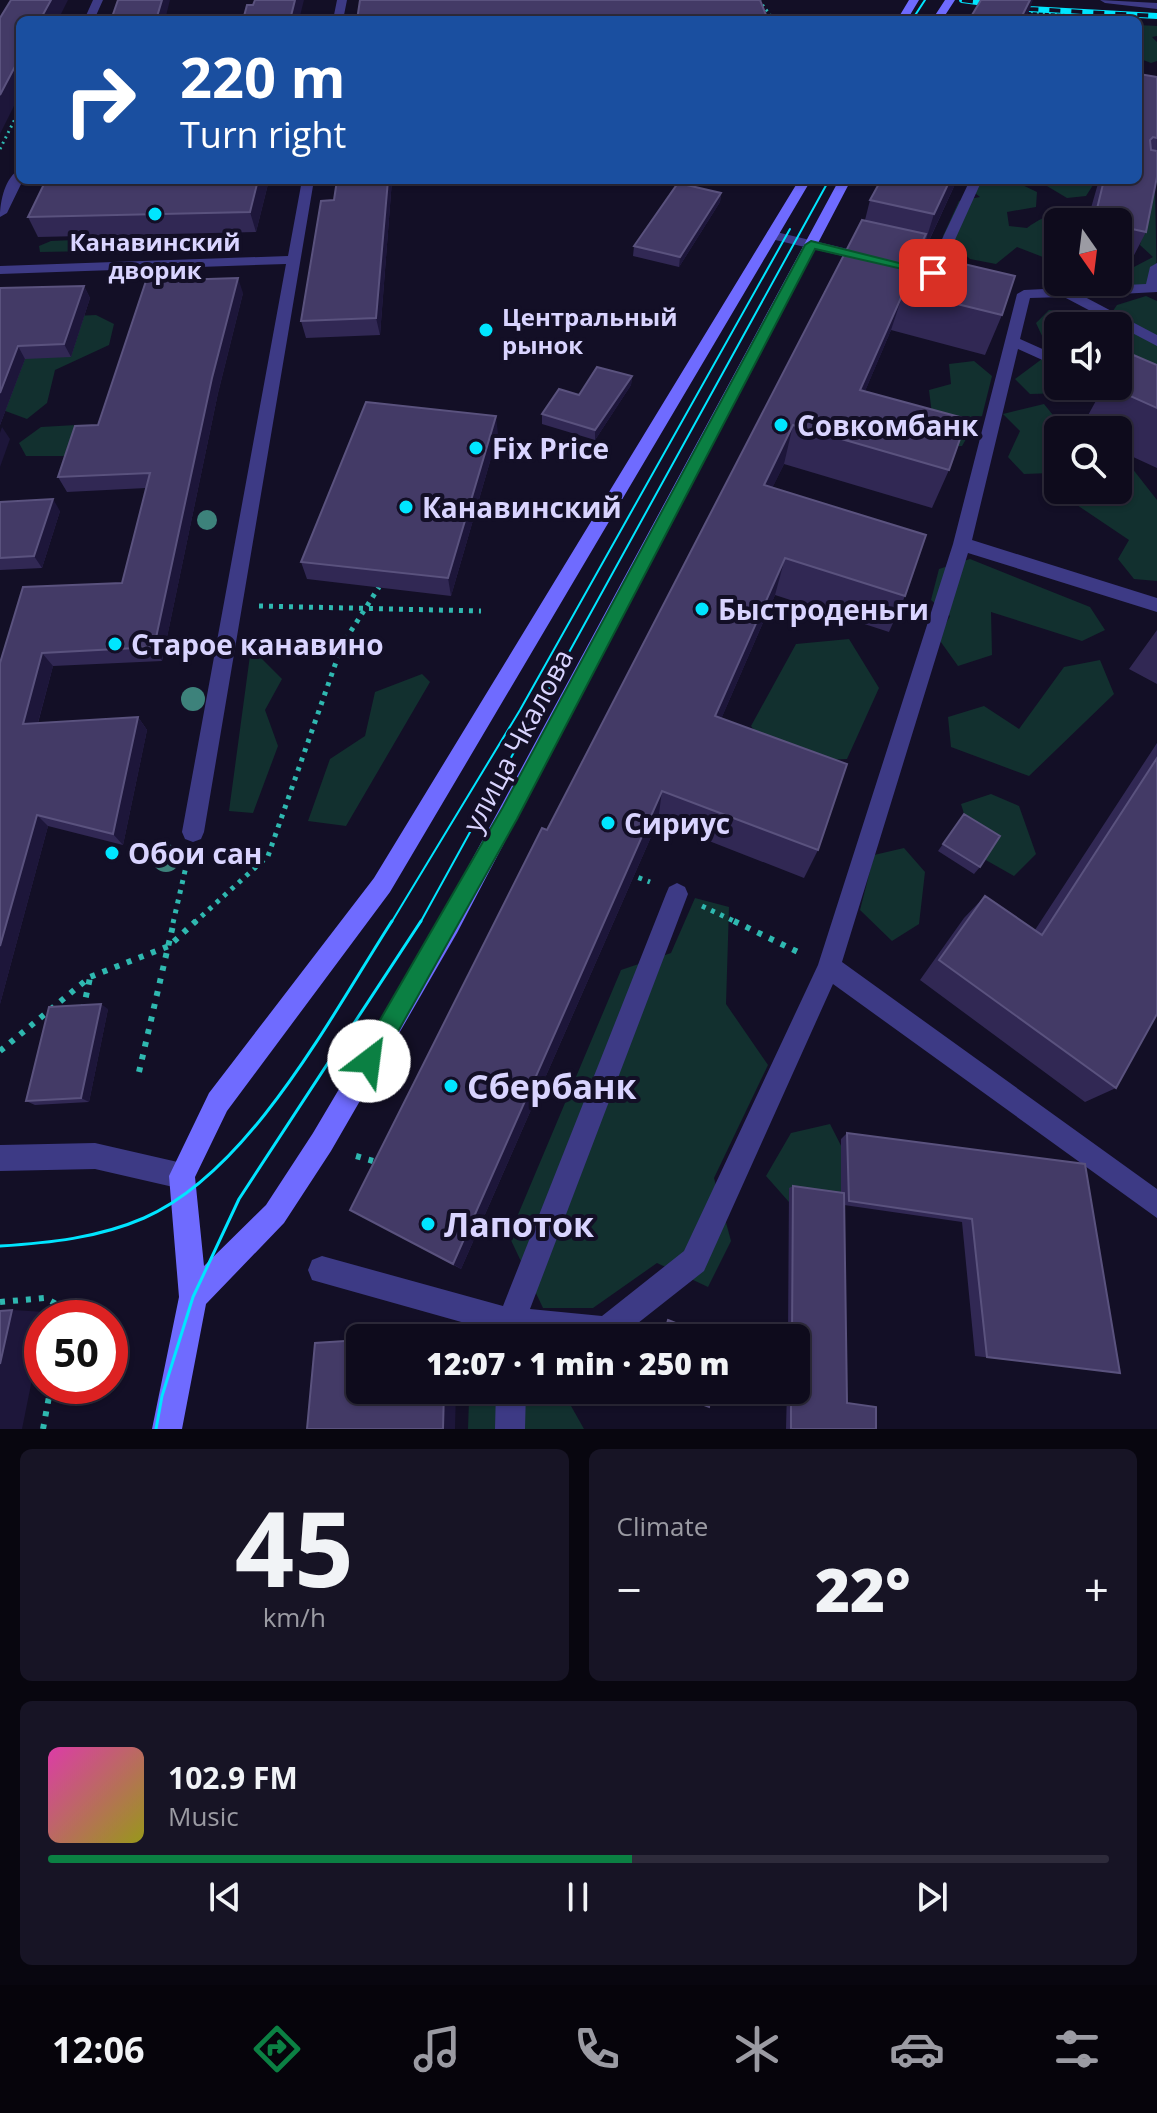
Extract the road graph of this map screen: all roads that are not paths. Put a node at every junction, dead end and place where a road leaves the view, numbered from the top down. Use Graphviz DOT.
graph roads {
  1 [pos="1105,0"];
  2 [pos="1157,6"];
  3 [pos="16,181"];
  4 [pos="307,184"];
  5 [pos="803,184"];
  6 [pos="843,184"];
  7 [pos="974,184"];
  8 [pos="0,213"];
  9 [pos="772,235"];
  10 [pos="811,245"];
  11 [pos="292,260"];
  12 [pos="887,262"];
  13 [pos="1157,267"];
  14 [pos="918,269"];
  15 [pos="0,270"];
  16 [pos="1154,288"];
  17 [pos="1132,290"];
  18 [pos="1044,293"];
  19 [pos="1073,296"];
  20 [pos="1012,341"];
  21 [pos="1157,341"];
  22 [pos="1044,356"];
  23 [pos="962,544"];
  24 [pos="1157,605"];
  25 [pos="193,832"];
  26 [pos="677,894"];
  27 [pos="829,967"];
  28 [pos="0,1158"];
  29 [pos="182,1176"];
  30 [pos="1157,1205"];
  31 [pos="322,1270"];
  32 [pos="193,1297"];
  33 [pos="492,1324"];
  34 [pos="513,1324"];
  35 [pos="614,1324"];
  36 [pos="511,1404"];
  37 [pos="167,1429"];
  38 [pos="510,1429"];
  1 -- 2 [label="street"];
  3 -- 8 [label="street"];
  4 -- 11 [label="street"];
  5 -- 9 [label="main road, улица Чкалова"];
  6 -- 10 [label="main road, улица Чкалова"];
  7 -- 14 [label="street"];
  9 -- 10 [label="street"];
  9 -- 29 [label="main road, улица Чкалова"];
  10 -- 12 [label="street"];
  10 -- 32 [label="main road, улица Чкалова"];
  11 -- 15 [label="street"];
  11 -- 25 [label="street"];
  13 -- 16 [label="street"];
  16 -- 17 [label="street"];
  18 -- 20 [label="street"];
  19 -- 21 [label="street"];
  20 -- 22 [label="street"];
  20 -- 23 [label="street"];
  23 -- 24 [label="street"];
  23 -- 27 [label="street"];
  26 -- 34 [label="street"];
  27 -- 30 [label="street"];
  27 -- 35 [label="street"];
  28 -- 29 [label="street"];
  29 -- 32 [label="main road"];
  31 -- 33 [label="street"];
  32 -- 37 [label="main road"];
  36 -- 38 [label="street"];
}
